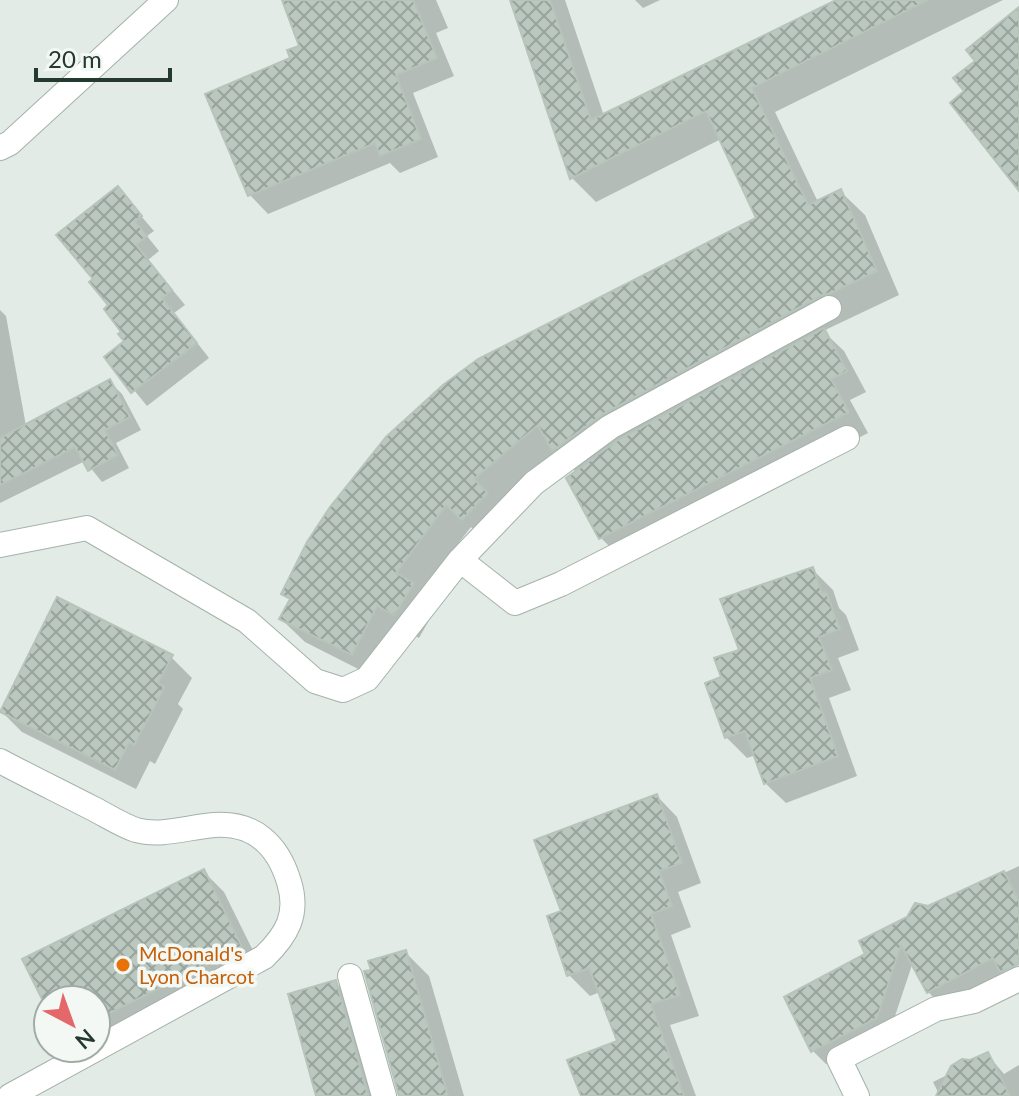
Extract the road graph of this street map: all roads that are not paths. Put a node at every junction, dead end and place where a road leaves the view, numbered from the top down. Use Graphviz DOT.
graph roads {
  1 [pos="166,0"];
  2 [pos="0,148"];
  3 [pos="829,308"];
  4 [pos="847,438"];
  5 [pos="0,545"];
  6 [pos="460,560"];
  7 [pos="0,761"];
  8 [pos="350,976"];
  9 [pos="1019,979"];
  10 [pos="10,1096"];
  11 [pos="384,1096"];
  12 [pos="857,1096"];
  1 -- 2 [label="street"];
  3 -- 6 [label="street"];
  4 -- 6 [label="street"];
  5 -- 6 [label="street"];
  7 -- 10 [label="street"];
  8 -- 11 [label="street"];
  9 -- 12 [label="street"];
}
